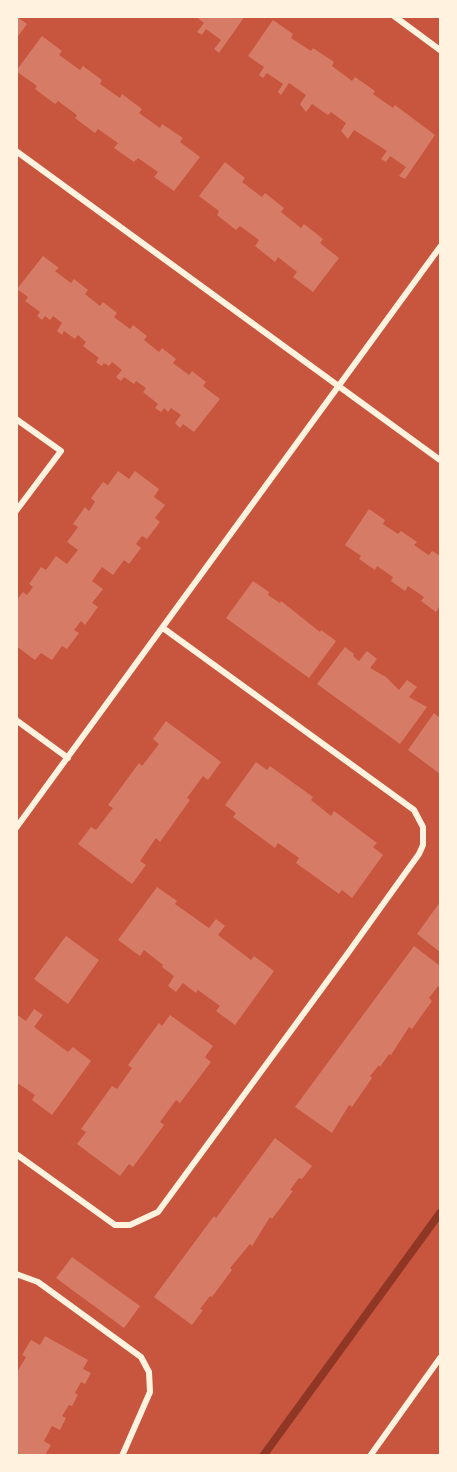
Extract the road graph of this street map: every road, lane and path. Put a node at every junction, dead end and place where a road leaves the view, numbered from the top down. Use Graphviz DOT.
graph roads {
  1 [pos="394,16"];
  2 [pos="441,50"];
  3 [pos="16,151"];
  4 [pos="441,247"];
  5 [pos="339,386"];
  6 [pos="16,419"];
  7 [pos="441,460"];
  8 [pos="16,511"];
  9 [pos="163,628"];
  10 [pos="16,720"];
  11 [pos="68,758"];
  12 [pos="16,828"];
  13 [pos="16,1154"];
  14 [pos="16,1274"];
  15 [pos="441,1358"];
  16 [pos="122,1455"];
  17 [pos="370,1455"];
  1 -- 2 [label="street"];
  3 -- 5 [label="street"];
  4 -- 5 [label="street"];
  5 -- 7 [label="street"];
  5 -- 9 [label="street"];
  6 -- 8 [label="street"];
  9 -- 11 [label="street"];
  9 -- 13 [label="street"];
  10 -- 11 [label="street"];
  11 -- 12 [label="street"];
  14 -- 16 [label="street"];
  15 -- 17 [label="street"];
}
